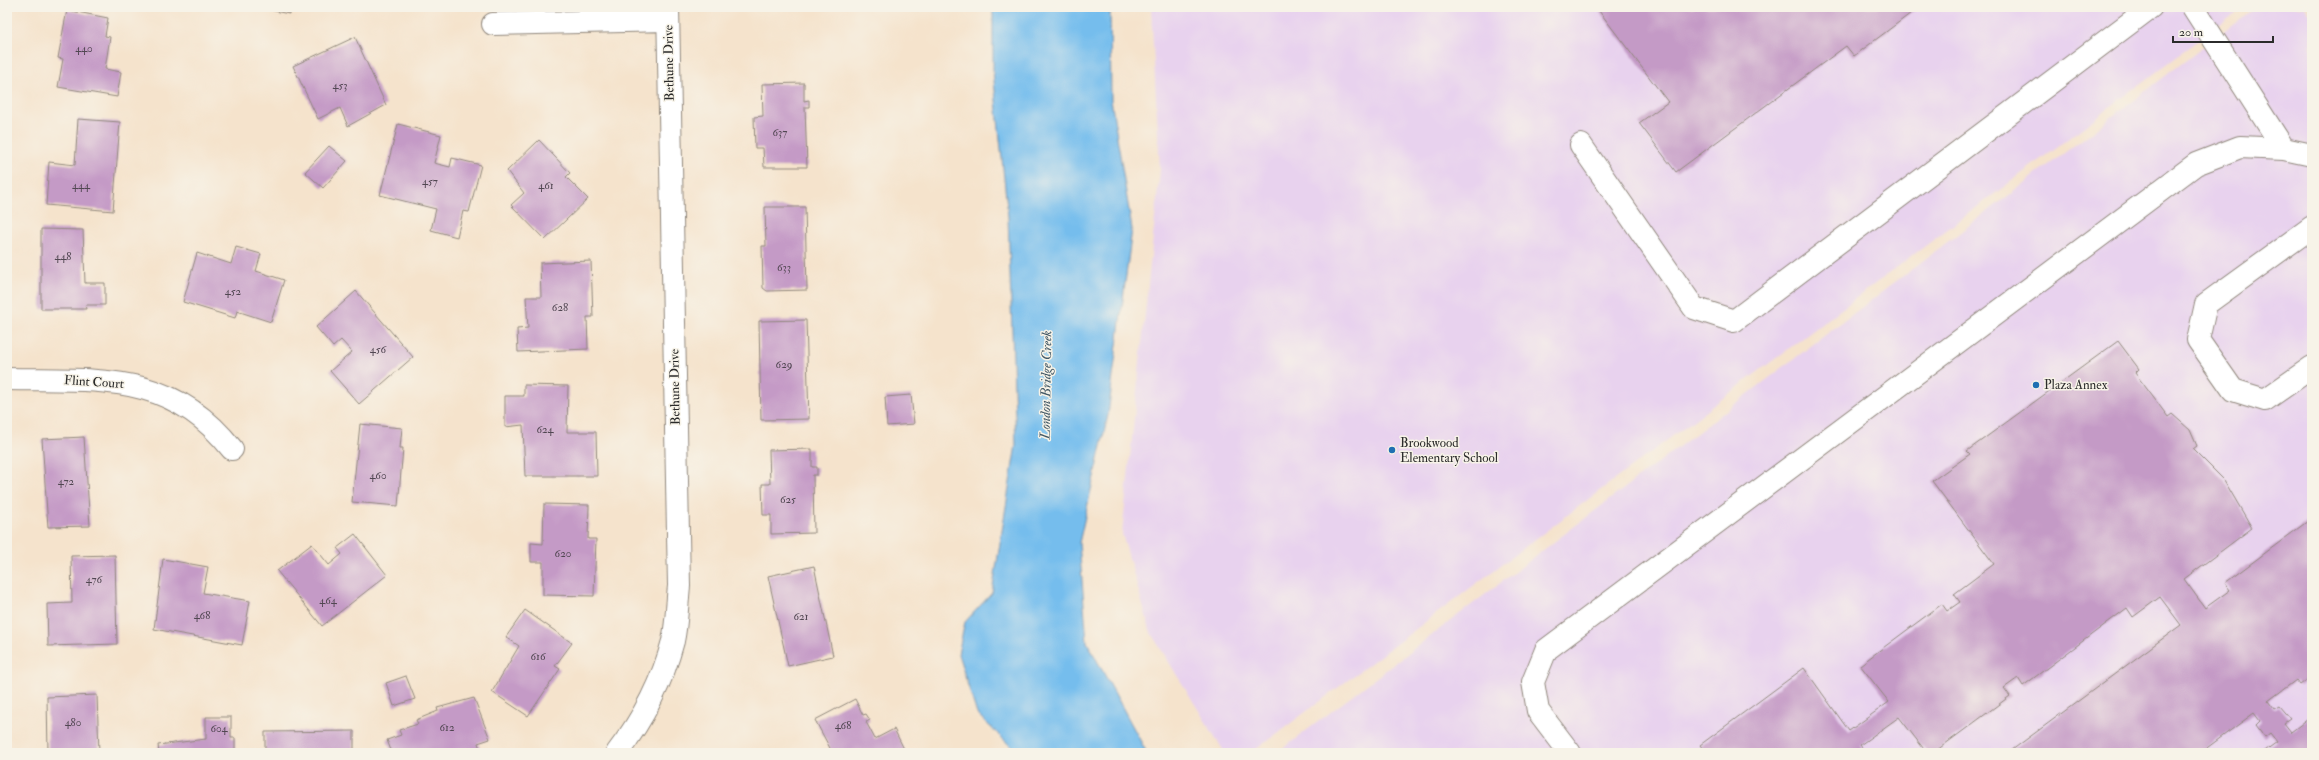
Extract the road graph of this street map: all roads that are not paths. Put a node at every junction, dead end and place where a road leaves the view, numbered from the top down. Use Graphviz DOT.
graph roads {
  1 [pos="2150,7"];
  2 [pos="2192,7"];
  3 [pos="668,14"];
  4 [pos="492,24"];
  5 [pos="1581,145"];
  6 [pos="2284,149"];
  7 [pos="2312,155"];
  8 [pos="2312,227"];
  9 [pos="2312,367"];
  10 [pos="7,379"];
  11 [pos="232,449"];
  12 [pos="617,753"];
  13 [pos="1570,753"];
  1 -- 5 [label="street"];
  2 -- 6 [label="street"];
  3 -- 4 [label="street"];
  3 -- 12 [label="street, Bethune Drive"];
  6 -- 7 [label="street"];
  6 -- 13 [label="street"];
  8 -- 9 [label="street"];
  10 -- 11 [label="street, Flint Court"];
}
